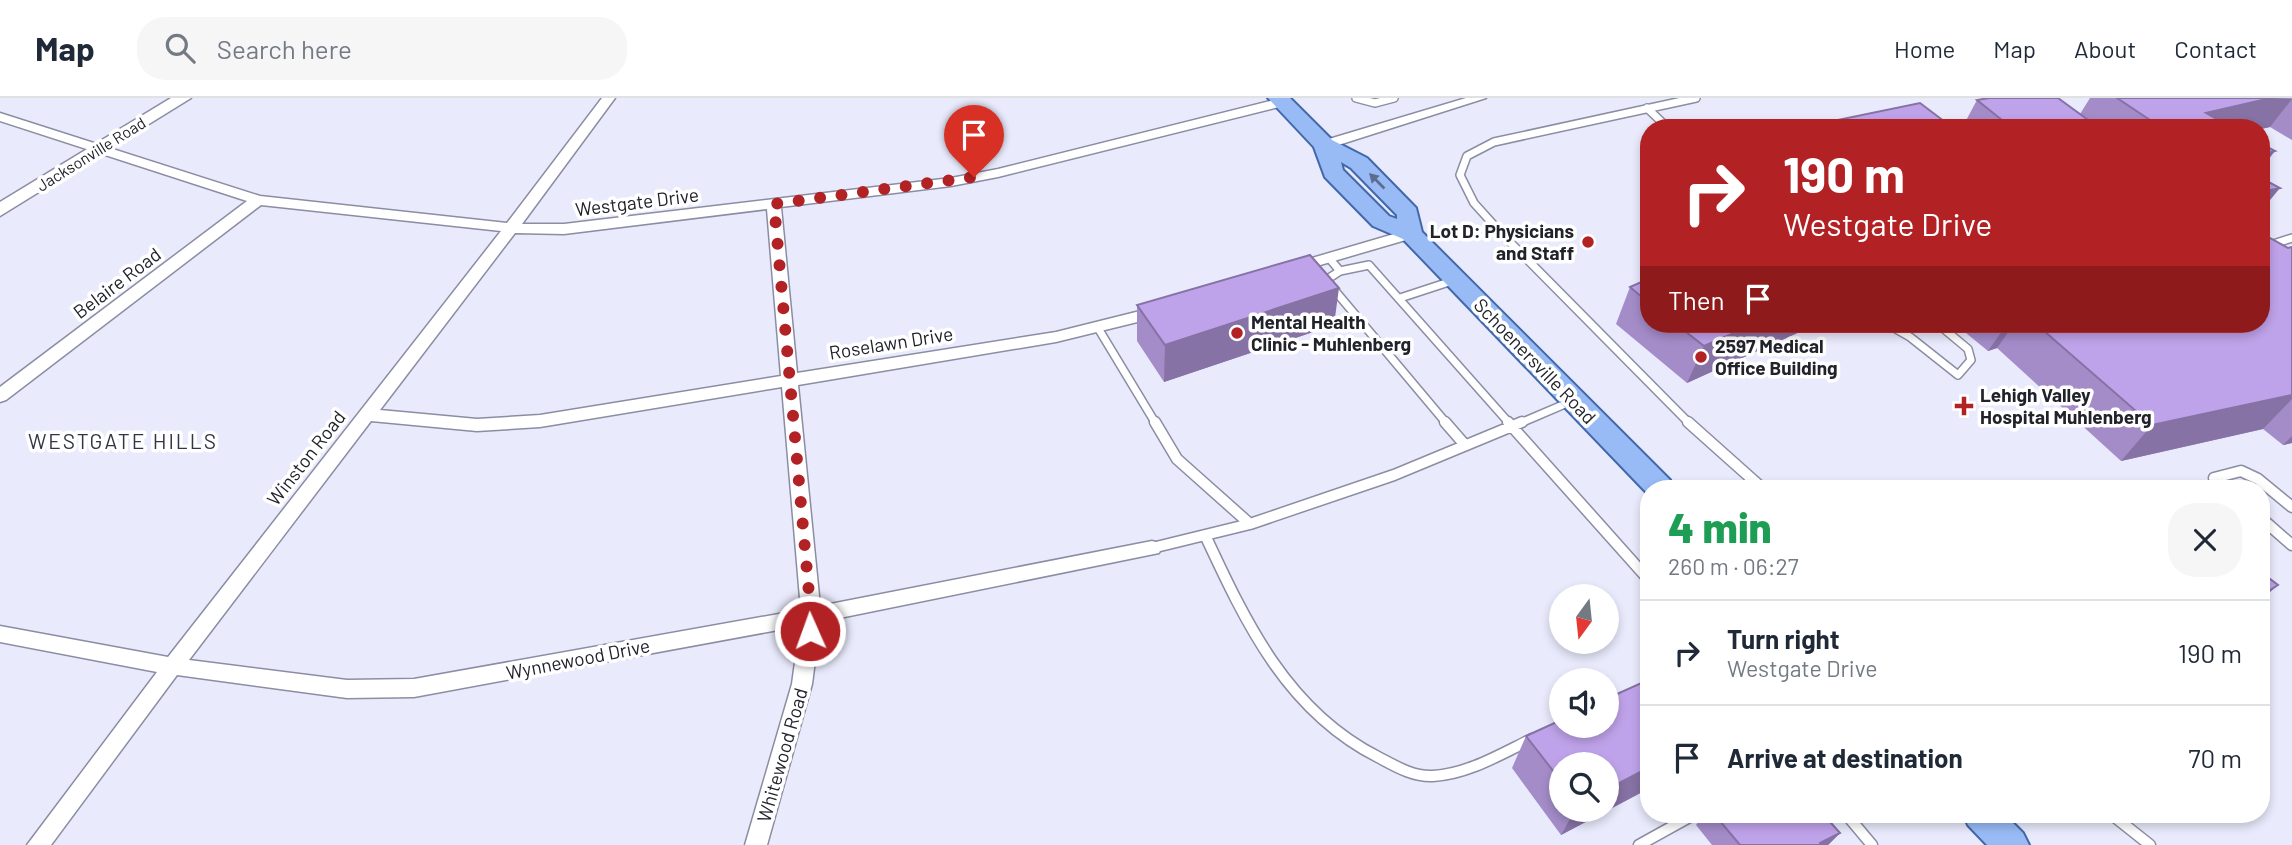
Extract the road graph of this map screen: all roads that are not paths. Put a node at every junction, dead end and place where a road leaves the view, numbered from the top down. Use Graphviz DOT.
graph roads {
  1 [pos="183,98"];
  2 [pos="609,98"];
  3 [pos="1359,98"];
  4 [pos="1394,98"];
  5 [pos="1480,98"];
  6 [pos="1696,98"];
  7 [pos="1280,100"];
  8 [pos="1647,108"];
  9 [pos="0,117"];
  10 [pos="1659,119"];
  11 [pos="1324,145"];
  12 [pos="100,149"];
  13 [pos="258,201"];
  14 [pos="774,204"];
  15 [pos="0,210"];
  16 [pos="512,228"];
  17 [pos="1411,234"];
  18 [pos="2292,238"];
  19 [pos="2270,245"];
  20 [pos="1329,258"];
  21 [pos="1340,271"];
  22 [pos="1275,275"];
  23 [pos="1456,280"];
  24 [pos="1400,298"];
  25 [pos="1173,307"];
  26 [pos="1098,328"];
  27 [pos="1903,333"];
  28 [pos="1949,333"];
  29 [pos="789,381"];
  30 [pos="0,396"];
  31 [pos="1574,400"];
  32 [pos="366,415"];
  33 [pos="1512,426"];
  34 [pos="1465,445"];
  35 [pos="1652,480"];
  36 [pos="1753,480"];
  37 [pos="2216,480"];
  38 [pos="2259,480"];
  39 [pos="2270,489"];
  40 [pos="2292,507"];
  41 [pos="1250,524"];
  42 [pos="2270,526"];
  43 [pos="1205,535"];
  44 [pos="2292,545"];
  45 [pos="1152,548"];
  46 [pos="1640,570"];
  47 [pos="811,616"];
  48 [pos="0,634"];
  49 [pos="170,666"];
  50 [pos="1539,736"];
  51 [pos="1679,823"];
  52 [pos="1854,823"];
  53 [pos="1989,823"];
  54 [pos="2122,823"];
  55 [pos="38,845"];
  56 [pos="756,845"];
  57 [pos="1639,845"];
  58 [pos="1872,845"];
  59 [pos="2011,845"];
  60 [pos="2150,845"];
  1 -- 12 [label="street, Jacksonville Road"];
  2 -- 16 [label="street, Winston Road"];
  3 -- 4 [label="lane"];
  5 -- 11 [label="street"];
  6 -- 8 [label="lane"];
  7 -- 11 [label="main road, Schoenersville Road"];
  7 -- 14 [label="street, Westgate Drive"];
  8 -- 10 [label="lane"];
  8 -- 36 [label="lane"];
  9 -- 12 [label="street, Westgate Drive"];
  11 -- 17 [label="main road, Schoenersville Road"];
  12 -- 13 [label="street, Westgate Drive"];
  12 -- 15 [label="street, Jacksonville Road"];
  13 -- 16 [label="street, Westgate Drive"];
  13 -- 30 [label="street, Belaire Road"];
  14 -- 16 [label="street, Westgate Drive"];
  14 -- 29 [label="street, Whitewood Road"];
  16 -- 32 [label="street, Winston Road"];
  17 -- 20 [label="street"];
  17 -- 23 [label="main road, Schoenersville Road"];
  18 -- 19 [label="lane"];
  20 -- 21 [label="lane"];
  20 -- 22 [label="street"];
  21 -- 24 [label="lane"];
  21 -- 34 [label="lane"];
  23 -- 24 [label="lane"];
  23 -- 31 [label="main road, Schoenersville Road"];
  24 -- 33 [label="lane"];
  25 -- 26 [label="street, Roselawn Drive"];
  26 -- 29 [label="street, Roselawn Drive"];
  26 -- 41 [label="lane"];
  27 -- 28 [label="lane"];
  29 -- 32 [label="street, Roselawn Drive"];
  29 -- 47 [label="street, Whitewood Road"];
  31 -- 33 [label="lane"];
  31 -- 35 [label="main road, Schoenersville Road"];
  32 -- 49 [label="street, Winston Road"];
  33 -- 34 [label="lane"];
  33 -- 46 [label="lane"];
  34 -- 41 [label="lane"];
  37 -- 38 [label="lane"];
  39 -- 40 [label="lane"];
  41 -- 43 [label="lane"];
  42 -- 44 [label="lane"];
  43 -- 45 [label="lane"];
  43 -- 50 [label="lane"];
  45 -- 47 [label="street, Wynnewood Drive"];
  47 -- 49 [label="street, Wynnewood Drive"];
  47 -- 56 [label="street, Whitewood Road"];
  48 -- 49 [label="street, Wynnewood Drive"];
  49 -- 55 [label="street, Winston Road"];
  51 -- 57 [label="lane"];
  52 -- 58 [label="lane"];
  53 -- 59 [label="main road"];
  54 -- 60 [label="lane"];
}
